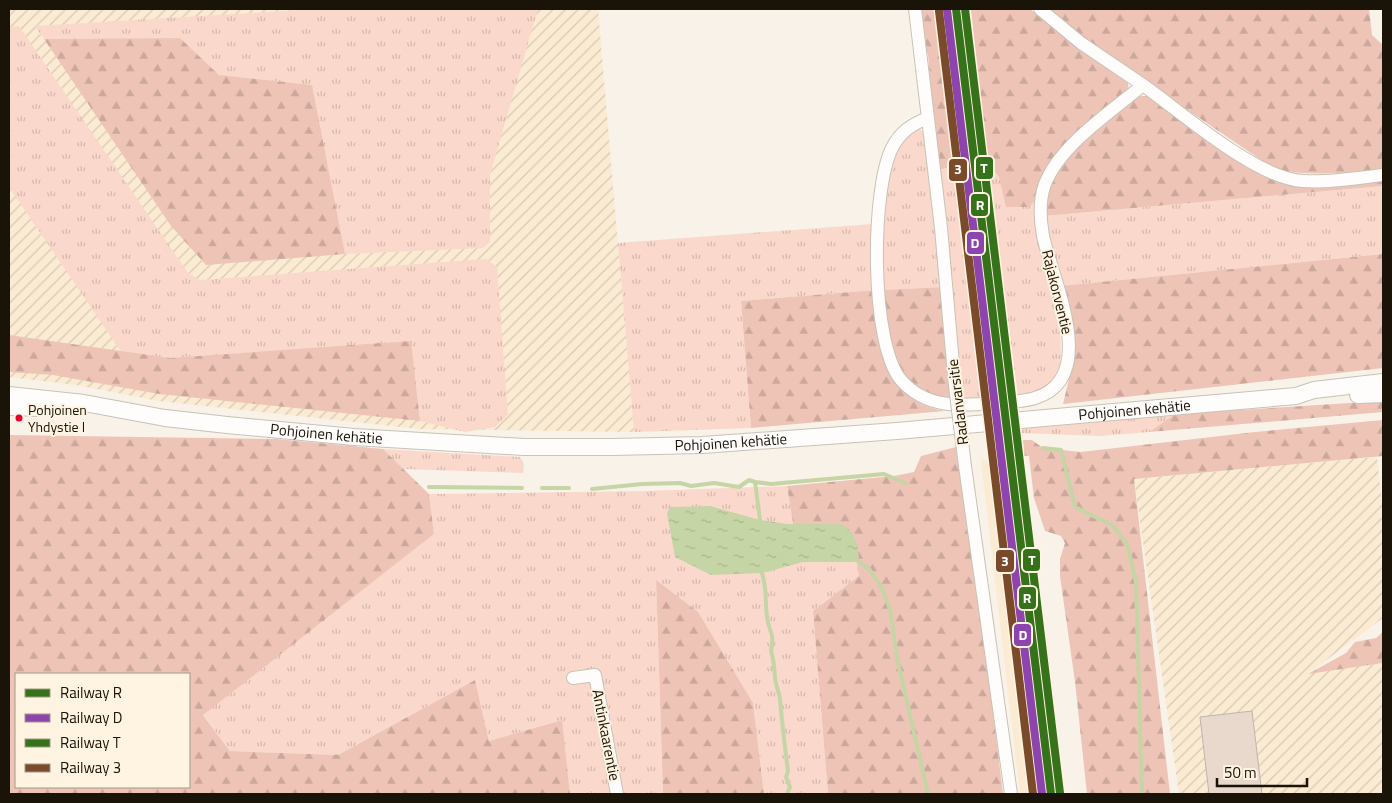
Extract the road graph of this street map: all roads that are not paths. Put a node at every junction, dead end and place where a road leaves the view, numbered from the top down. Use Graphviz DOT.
graph roads {
  1 [pos="915,9"];
  2 [pos="1040,9"];
  3 [pos="1143,84"];
  4 [pos="928,118"];
  5 [pos="1383,175"];
  6 [pos="1383,382"];
  7 [pos="1383,394"];
  8 [pos="9,395"];
  9 [pos="1296,396"];
  10 [pos="9,407"];
  11 [pos="165,418"];
  12 [pos="573,678"];
  13 [pos="618,794"];
  14 [pos="1010,794"];
  1 -- 4 [label="street, Radanvarsitie"];
  2 -- 3 [label="street"];
  3 -- 4 [label="street, Rajakorventie"];
  3 -- 5 [label="street"];
  4 -- 14 [label="street, Radanvarsitie, bridge"];
  6 -- 9 [label="main road, Pohjoinen kehätie"];
  7 -- 9 [label="main road, Pohjoinen kehätie"];
  8 -- 11 [label="main road, Pohjoinen kehätie"];
  9 -- 11 [label="main road, Pohjoinen kehätie"];
  10 -- 11 [label="main road, Pohjoinen kehätie"];
  12 -- 13 [label="street, Antinkaarentie"];
}
